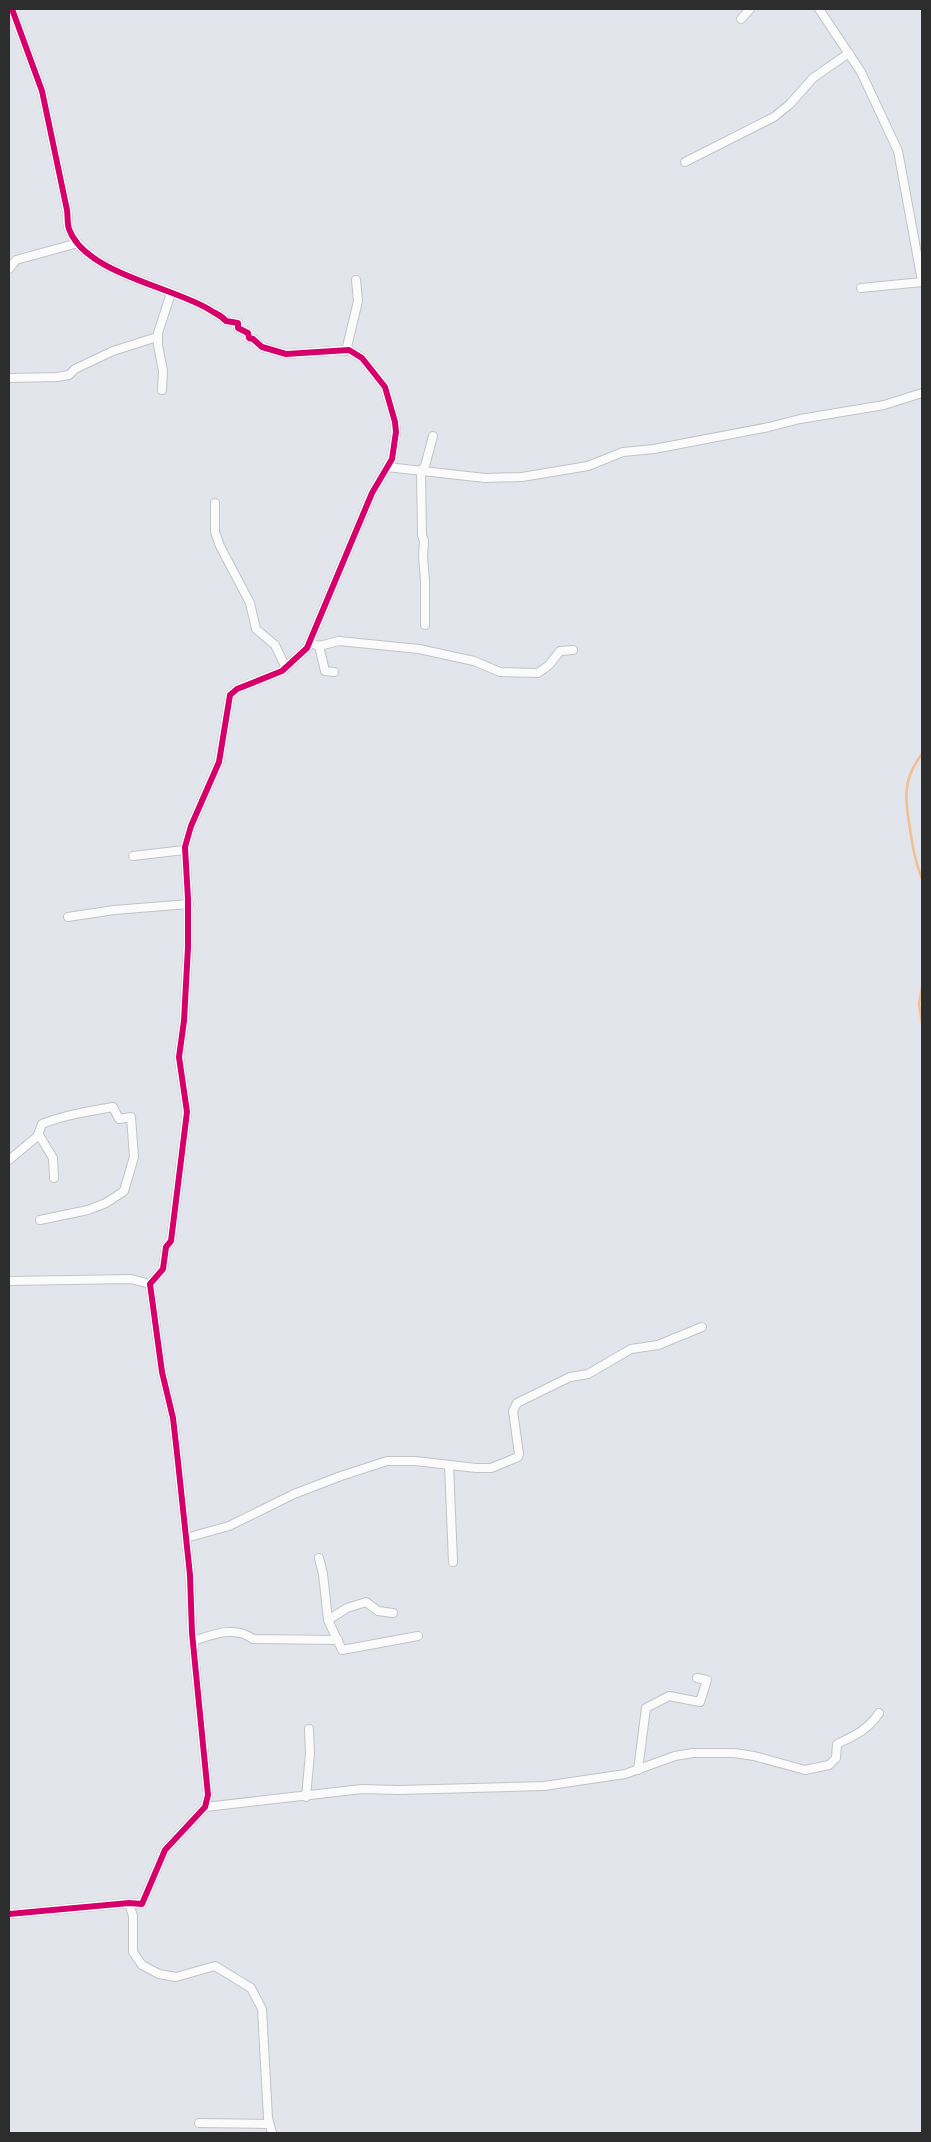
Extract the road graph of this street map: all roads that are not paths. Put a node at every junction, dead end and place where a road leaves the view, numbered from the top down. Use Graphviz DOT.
graph roads {
  1 [pos="12,9"];
  2 [pos="750,9"];
  3 [pos="819,9"];
  4 [pos="741,19"];
  5 [pos="850,52"];
  6 [pos="685,162"];
  7 [pos="78,243"];
  8 [pos="9,268"];
  9 [pos="356,280"];
  10 [pos="922,282"];
  11 [pos="860,288"];
  12 [pos="170,293"];
  13 [pos="157,339"];
  14 [pos="346,351"];
  15 [pos="9,378"];
  16 [pos="162,390"];
  17 [pos="922,393"];
  18 [pos="433,436"];
  19 [pos="387,467"];
  20 [pos="421,470"];
  21 [pos="215,503"];
  22 [pos="425,625"];
  23 [pos="310,642"];
  24 [pos="319,646"];
  25 [pos="573,650"];
  26 [pos="286,668"];
  27 [pos="334,672"];
  28 [pos="184,850"];
  29 [pos="133,856"];
  30 [pos="189,904"];
  31 [pos="68,917"];
  32 [pos="38,1135"];
  33 [pos="9,1160"];
  34 [pos="54,1178"];
  35 [pos="40,1220"];
  36 [pos="9,1281"];
  37 [pos="150,1284"];
  38 [pos="702,1327"];
  39 [pos="449,1465"];
  40 [pos="186,1538"];
  41 [pos="319,1558"];
  42 [pos="454,1562"];
  43 [pos="393,1613"];
  44 [pos="328,1620"];
  45 [pos="418,1636"];
  46 [pos="338,1640"];
  47 [pos="193,1641"];
  48 [pos="697,1678"];
  49 [pos="879,1713"];
  50 [pos="309,1729"];
  51 [pos="638,1770"];
  52 [pos="306,1797"];
  53 [pos="205,1807"];
  54 [pos="128,1903"];
  55 [pos="9,1914"];
  56 [pos="199,2123"];
  57 [pos="269,2124"];
  58 [pos="272,2133"];
  1 -- 7 [label="street"];
  2 -- 4 [label="street"];
  3 -- 5 [label="street"];
  5 -- 6 [label="street"];
  5 -- 10 [label="street"];
  7 -- 8 [label="street"];
  7 -- 12 [label="street"];
  9 -- 14 [label="street"];
  10 -- 11 [label="street"];
  12 -- 13 [label="street"];
  12 -- 14 [label="street"];
  13 -- 15 [label="street"];
  13 -- 16 [label="street"];
  14 -- 19 [label="street"];
  17 -- 20 [label="street"];
  18 -- 20 [label="street"];
  19 -- 20 [label="street"];
  19 -- 23 [label="street"];
  20 -- 22 [label="street"];
  21 -- 26 [label="street"];
  23 -- 24 [label="street"];
  23 -- 26 [label="street"];
  24 -- 25 [label="street"];
  24 -- 27 [label="street"];
  26 -- 28 [label="street"];
  28 -- 29 [label="street"];
  28 -- 30 [label="street"];
  30 -- 31 [label="street"];
  30 -- 37 [label="street"];
  32 -- 33 [label="street"];
  32 -- 34 [label="street"];
  32 -- 35 [label="street"];
  36 -- 37 [label="street"];
  37 -- 40 [label="street"];
  38 -- 39 [label="street"];
  39 -- 40 [label="street"];
  39 -- 42 [label="street"];
  40 -- 47 [label="street"];
  41 -- 44 [label="street"];
  43 -- 44 [label="street"];
  44 -- 46 [label="street"];
  45 -- 46 [label="street"];
  46 -- 47 [label="street"];
  47 -- 53 [label="street"];
  48 -- 51 [label="street"];
  49 -- 51 [label="street"];
  50 -- 52 [label="street"];
  51 -- 52 [label="street"];
  52 -- 53 [label="street"];
  53 -- 54 [label="street"];
  54 -- 55 [label="street"];
  54 -- 57 [label="street"];
  56 -- 57 [label="street"];
  57 -- 58 [label="street"];
}
